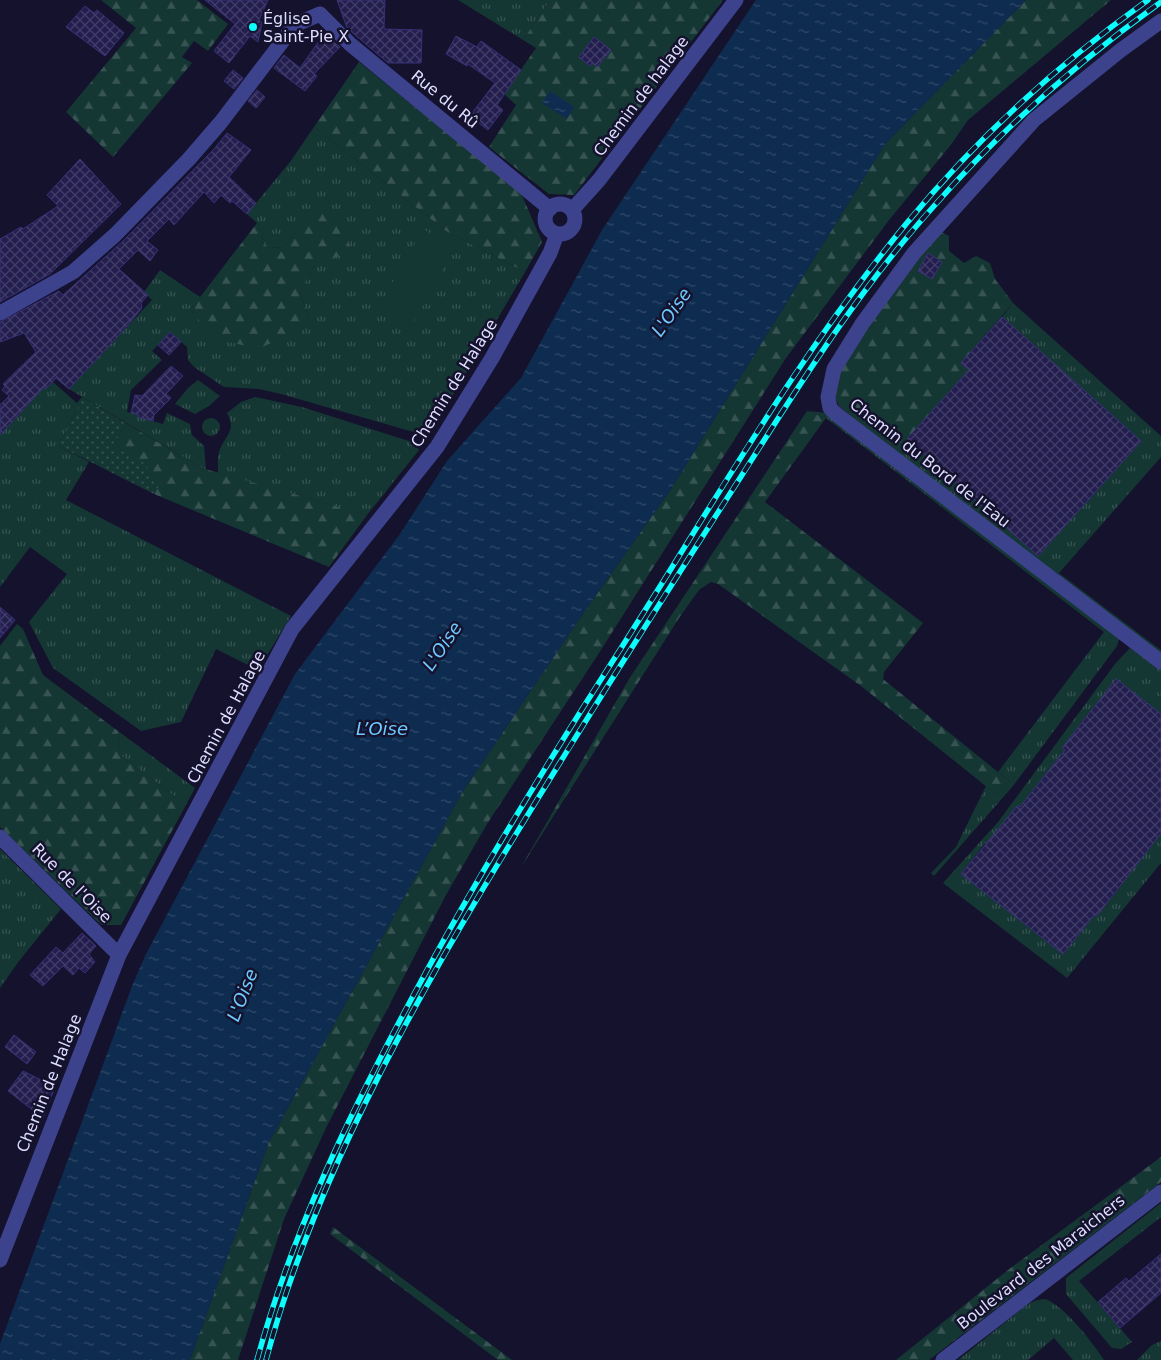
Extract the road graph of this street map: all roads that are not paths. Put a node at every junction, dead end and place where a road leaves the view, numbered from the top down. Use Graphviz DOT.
graph roads {
  1 [pos="736,0"];
  2 [pos="321,7"];
  3 [pos="1161,21"];
  4 [pos="550,209"];
  5 [pos="572,210"];
  6 [pos="557,234"];
  7 [pos="0,313"];
  8 [pos="1161,662"];
  9 [pos="0,836"];
  10 [pos="119,954"];
  11 [pos="1161,1192"];
  12 [pos="0,1260"];
  13 [pos="943,1360"];
  1 -- 5 [label="street, Chemin de halage"];
  2 -- 4 [label="street, Rue du Rû"];
  2 -- 7 [label="street"];
  3 -- 8 [label="street, Chemin du Bord de l'Eau"];
  4 -- 5 [label="street"];
  4 -- 6 [label="street"];
  5 -- 6 [label="street"];
  6 -- 10 [label="street, Chemin de Halage"];
  9 -- 10 [label="street, Rue de l'Oise"];
  10 -- 12 [label="street, Chemin de Halage"];
  11 -- 13 [label="street, Boulevard des Maraichers"];
}
